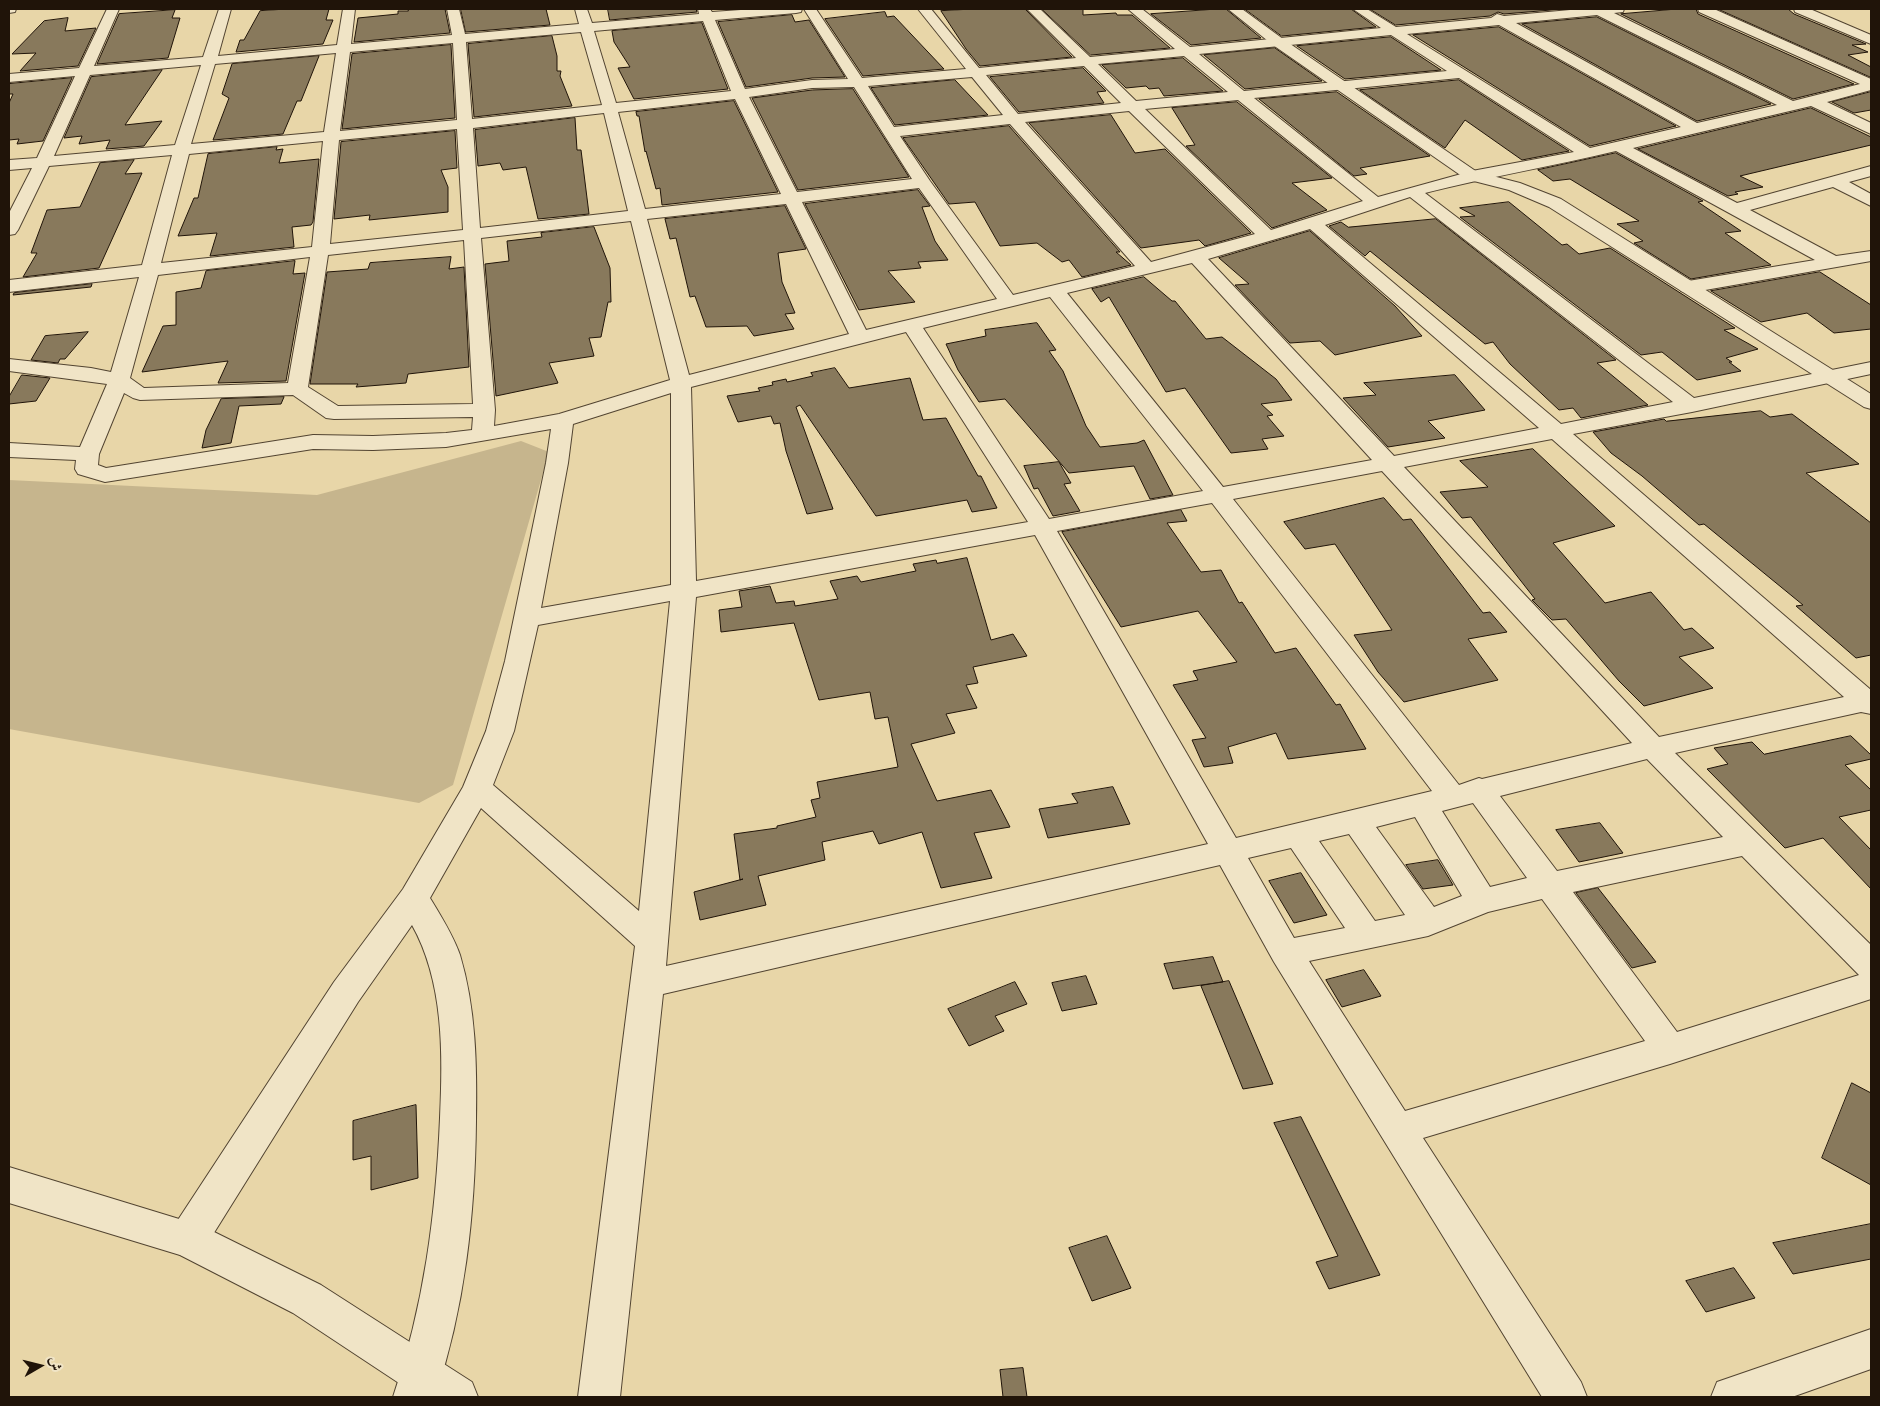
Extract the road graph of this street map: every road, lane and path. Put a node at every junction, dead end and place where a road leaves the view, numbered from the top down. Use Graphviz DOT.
graph roads {
  1 [pos="113,9"];
  2 [pos="225,9"];
  3 [pos="348,9"];
  4 [pos="453,9"];
  5 [pos="796,9"];
  6 [pos="810,9"];
  7 [pos="924,9"];
  8 [pos="1033,9"];
  9 [pos="1134,9"];
  10 [pos="1234,9"];
  11 [pos="1359,9"];
  12 [pos="1481,9"];
  13 [pos="1618,9"];
  14 [pos="1704,9"];
  15 [pos="1800,9"];
  16 [pos="1597,10"];
  17 [pos="706,13"];
  18 [pos="584,18"];
  19 [pos="1501,20"];
  20 [pos="1393,31"];
  21 [pos="459,38"];
  22 [pos="1871,40"];
  23 [pos="1278,42"];
  24 [pos="343,49"];
  25 [pos="1185,51"];
  26 [pos="210,60"];
  27 [pos="1085,61"];
  28 [pos="85,72"];
  29 [pos="978,72"];
  30 [pos="1459,74"];
  31 [pos="9,78"];
  32 [pos="858,83"];
  33 [pos="1340,85"];
  34 [pos="1871,85"];
  35 [pos="740,94"];
  36 [pos="1242,96"];
  37 [pos="1813,101"];
  38 [pos="1131,106"];
  39 [pos="1792,106"];
  40 [pos="610,108"];
  41 [pos="1014,119"];
  42 [pos="465,124"];
  43 [pos="1694,128"];
  44 [pos="1871,129"];
  45 [pos="891,132"];
  46 [pos="331,137"];
  47 [pos="1618,146"];
  48 [pos="182,149"];
  49 [pos="1587,153"];
  50 [pos="43,162"];
  51 [pos="9,165"];
  52 [pos="1871,171"];
  53 [pos="1472,176"];
  54 [pos="1834,181"];
  55 [pos="924,184"];
  56 [pos="1412,191"];
  57 [pos="792,199"];
  58 [pos="1871,201"];
  59 [pos="1375,203"];
  60 [pos="1735,209"];
  61 [pos="639,215"];
  62 [pos="1313,223"];
  63 [pos="9,230"];
  64 [pos="473,234"];
  65 [pos="1267,236"];
  66 [pos="320,251"];
  67 [pos="1196,256"];
  68 [pos="1871,256"];
  69 [pos="1833,262"];
  70 [pos="151,269"];
  71 [pos="1147,269"];
  72 [pos="9,286"];
  73 [pos="1688,287"];
  74 [pos="1054,290"];
  75 [pos="1008,301"];
  76 [pos="911,325"];
  77 [pos="860,337"];
  78 [pos="9,365"];
  79 [pos="1871,368"];
  80 [pos="1828,377"];
  81 [pos="119,380"];
  82 [pos="681,383"];
  83 [pos="296,389"];
  84 [pos="1871,403"];
  85 [pos="1692,406"];
  86 [pos="484,410"];
  87 [pos="563,420"];
  88 [pos="1557,432"];
  89 [pos="483,435"];
  90 [pos="9,450"];
  91 [pos="88,454"];
  92 [pos="1390,463"];
  93 [pos="1217,494"];
  94 [pos="1042,526"];
  95 [pos="684,591"];
  96 [pos="526,619"];
  97 [pos="1870,702"];
  98 [pos="1653,748"];
  99 [pos="477,788"];
  100 [pos="1466,792"];
  101 [pos="1422,804"];
  102 [pos="1355,820"];
  103 [pos="1298,834"];
  104 [pos="1749,844"];
  105 [pos="1228,850"];
  106 [pos="1550,885"];
  107 [pos="414,898"];
  108 [pos="1482,902"];
  109 [pos="1428,923"];
  110 [pos="1368,936"];
  111 [pos="652,940"];
  112 [pos="1286,953"];
  113 [pos="1871,966"];
  114 [pos="648,984"];
  115 [pos="1871,985"];
  116 [pos="1670,1049"];
  117 [pos="1399,1129"];
  118 [pos="9,1185"];
  119 [pos="188,1238"];
  120 [pos="1871,1349"];
  121 [pos="418,1386"];
  122 [pos="457,1397"];
  123 [pos="599,1397"];
  124 [pos="1566,1397"];
  125 [pos="1732,1397"];
  1 -- 28 [label="street"];
  2 -- 26 [label="street"];
  3 -- 24 [label="street"];
  4 -- 21 [label="street"];
  5 -- 17 [label="street"];
  6 -- 32 [label="street"];
  7 -- 29 [label="street"];
  8 -- 27 [label="street"];
  9 -- 25 [label="street"];
  10 -- 23 [label="street"];
  11 -- 20 [label="street"];
  12 -- 19 [label="street"];
  13 -- 16 [label="street"];
  14 -- 34 [label="street"];
  15 -- 22 [label="street"];
  16 -- 19 [label="street"];
  16 -- 39 [label="street"];
  17 -- 18 [label="street"];
  17 -- 35 [label="street"];
  18 -- 21 [label="street"];
  18 -- 40 [label="street"];
  19 -- 20 [label="street"];
  19 -- 43 [label="street"];
  20 -- 23 [label="street"];
  20 -- 30 [label="street"];
  21 -- 24 [label="street"];
  21 -- 42 [label="street"];
  23 -- 25 [label="street"];
  23 -- 33 [label="street"];
  24 -- 26 [label="street"];
  24 -- 46 [label="street"];
  25 -- 27 [label="street"];
  25 -- 36 [label="street"];
  26 -- 28 [label="street"];
  26 -- 48 [label="street"];
  27 -- 29 [label="street"];
  27 -- 38 [label="street"];
  28 -- 31 [label="street"];
  28 -- 50 [label="street"];
  29 -- 32 [label="street"];
  29 -- 41 [label="street"];
  30 -- 33 [label="street"];
  30 -- 49 [label="street"];
  32 -- 35 [label="street"];
  32 -- 45 [label="street"];
  33 -- 36 [label="street"];
  33 -- 53 [label="street"];
  34 -- 37 [label="street"];
  35 -- 40 [label="street"];
  35 -- 57 [label="street"];
  36 -- 38 [label="street"];
  36 -- 59 [label="street"];
  37 -- 39 [label="street"];
  37 -- 44 [label="street"];
  38 -- 41 [label="street"];
  38 -- 65 [label="street"];
  39 -- 43 [label="street"];
  40 -- 42 [label="street"];
  40 -- 61 [label="street"];
  41 -- 45 [label="street"];
  41 -- 71 [label="street"];
  42 -- 46 [label="street"];
  42 -- 64 [label="street"];
  43 -- 47 [label="street"];
  45 -- 55 [label="street"];
  46 -- 48 [label="street"];
  46 -- 66 [label="street"];
  47 -- 49 [label="street"];
  47 -- 60 [label="street"];
  48 -- 50 [label="street"];
  48 -- 70 [label="street"];
  49 -- 53 [label="street"];
  50 -- 51 [label="street"];
  50 -- 63 [label="street"];
  52 -- 54 [label="street"];
  53 -- 56 [label="street"];
  53 -- 73 [label="street"];
  54 -- 58 [label="street"];
  54 -- 60 [label="street"];
  55 -- 57 [label="street"];
  55 -- 75 [label="street"];
  56 -- 59 [label="street"];
  56 -- 85 [label="street"];
  57 -- 61 [label="street"];
  57 -- 77 [label="street"];
  59 -- 62 [label="street"];
  60 -- 69 [label="street"];
  61 -- 64 [label="street"];
  61 -- 82 [label="street"];
  62 -- 65 [label="street"];
  62 -- 88 [label="street"];
  64 -- 66 [label="street"];
  64 -- 86 [label="street"];
  65 -- 67 [label="street"];
  66 -- 70 [label="street"];
  66 -- 83 [label="street"];
  67 -- 71 [label="street"];
  67 -- 92 [label="street"];
  68 -- 69 [label="street"];
  69 -- 73 [label="street"];
  70 -- 72 [label="street"];
  70 -- 81 [label="street"];
  71 -- 74 [label="street"];
  73 -- 80 [label="street"];
  74 -- 75 [label="street"];
  74 -- 93 [label="street"];
  75 -- 76 [label="street"];
  76 -- 77 [label="street"];
  76 -- 94 [label="street"];
  77 -- 82 [label="street"];
  78 -- 81 [label="street"];
  79 -- 80 [label="street"];
  80 -- 84 [label="street"];
  80 -- 85 [label="street"];
  81 -- 83 [label="street"];
  81 -- 91 [label="street"];
  82 -- 87 [label="street"];
  82 -- 95 [label="street"];
  83 -- 86 [label="street"];
  85 -- 88 [label="street"];
  86 -- 89 [label="street"];
  87 -- 89 [label="street"];
  87 -- 96 [label="street"];
  88 -- 92 [label="street"];
  88 -- 97 [label="street"];
  89 -- 91 [label="street"];
  90 -- 91 [label="street"];
  92 -- 93 [label="street"];
  92 -- 98 [label="street"];
  93 -- 94 [label="street"];
  93 -- 100 [label="street"];
  94 -- 95 [label="street"];
  94 -- 105 [label="street"];
  95 -- 96 [label="street"];
  95 -- 111 [label="street"];
  96 -- 99 [label="street"];
  97 -- 98 [label="street"];
  98 -- 100 [label="street"];
  98 -- 104 [label="street"];
  99 -- 107 [label="street"];
  99 -- 111 [label="street"];
  100 -- 101 [label="street"];
  100 -- 106 [label="street"];
  101 -- 102 [label="street"];
  101 -- 108 [label="street"];
  102 -- 103 [label="street"];
  102 -- 109 [label="street"];
  103 -- 105 [label="street"];
  103 -- 110 [label="street"];
  104 -- 106 [label="street"];
  104 -- 113 [label="street"];
  105 -- 112 [label="street"];
  105 -- 114 [label="street"];
  106 -- 108 [label="street"];
  106 -- 116 [label="street"];
  107 -- 119 [label="street"];
  107 -- 121 [label="street"];
  108 -- 109 [label="street"];
  109 -- 110 [label="street"];
  110 -- 112 [label="street"];
  111 -- 114 [label="street"];
  112 -- 117 [label="street"];
  114 -- 123 [label="street"];
  115 -- 116 [label="street"];
  116 -- 117 [label="street"];
  117 -- 124 [label="street"];
  118 -- 119 [label="street"];
  119 -- 121 [label="street"];
  120 -- 125 [label="street"];
  121 -- 122 [label="street"];
}
